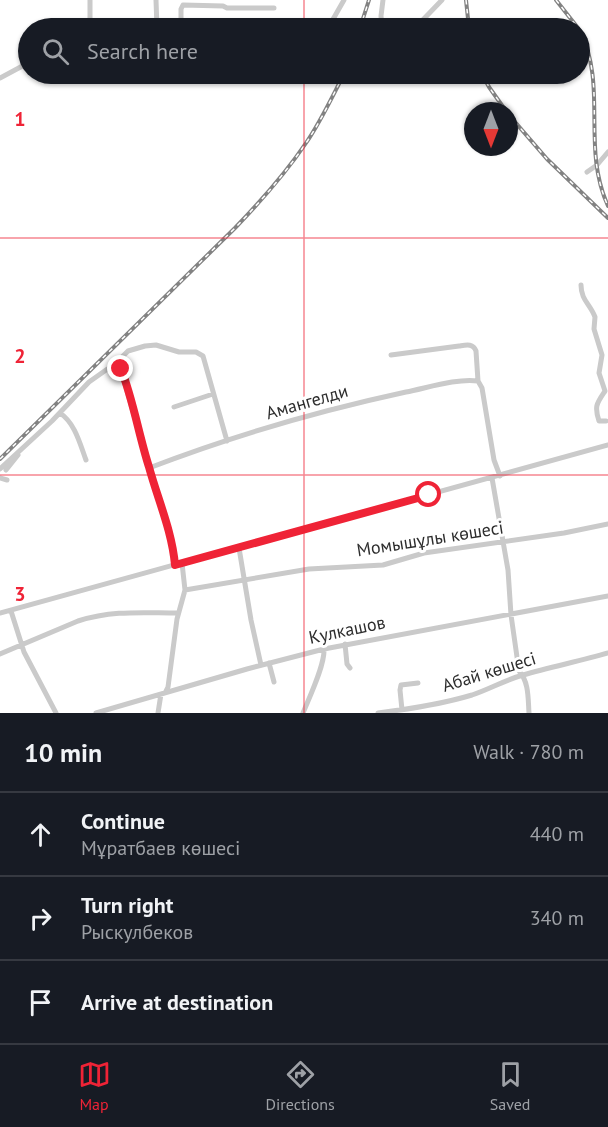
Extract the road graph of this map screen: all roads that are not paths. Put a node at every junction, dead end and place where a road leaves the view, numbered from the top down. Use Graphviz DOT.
graph roads {
  1 [pos="90,0"];
  2 [pos="156,0"];
  3 [pos="344,0"];
  4 [pos="383,0"];
  5 [pos="442,0"];
  6 [pos="184,3"];
  7 [pos="274,8"];
  8 [pos="90,18"];
  9 [pos="157,18"];
  10 [pos="181,18"];
  11 [pos="334,18"];
  12 [pos="381,18"];
  13 [pos="425,18"];
  14 [pos="18,68"];
  15 [pos="0,78"];
  16 [pos="608,152"];
  17 [pos="587,172"];
  18 [pos="581,285"];
  19 [pos="390,355"];
  20 [pos="119,363"];
  21 [pos="478,381"];
  22 [pos="606,386"];
  23 [pos="213,394"];
  24 [pos="605,394"];
  25 [pos="174,407"];
  26 [pos="60,413"];
  27 [pos="606,421"];
  28 [pos="227,441"];
  29 [pos="608,445"];
  30 [pos="86,460"];
  31 [pos="149,468"];
  32 [pos="3,469"];
  33 [pos="500,476"];
  34 [pos="0,477"];
  35 [pos="492,478"];
  36 [pos="7,480"];
  37 [pos="608,524"];
  38 [pos="504,542"];
  39 [pos="239,548"];
  40 [pos="182,563"];
  41 [pos="175,565"];
  42 [pos="244,580"];
  43 [pos="184,590"];
  44 [pos="608,596"];
  45 [pos="1,611"];
  46 [pos="11,611"];
  47 [pos="178,614"];
  48 [pos="511,615"];
  49 [pos="345,644"];
  50 [pos="22,645"];
  51 [pos="324,649"];
  52 [pos="608,653"];
  53 [pos="0,654"];
  54 [pos="269,663"];
  55 [pos="261,665"];
  56 [pos="350,668"];
  57 [pos="523,675"];
  58 [pos="274,682"];
  59 [pos="418,683"];
  60 [pos="163,693"];
  61 [pos="402,710"];
  62 [pos="56,713"];
  63 [pos="96,713"];
  64 [pos="159,713"];
  65 [pos="303,713"];
  66 [pos="378,713"];
  67 [pos="529,713"];
  1 -- 8 [label="street"];
  2 -- 9 [label="street"];
  3 -- 11 [label="street"];
  4 -- 12 [label="street"];
  5 -- 13 [label="street"];
  6 -- 7 [label="street"];
  6 -- 10 [label="street"];
  14 -- 15 [label="street"];
  16 -- 17 [label="street"];
  18 -- 22 [label="street"];
  19 -- 21 [label="street"];
  20 -- 23 [label="street"];
  20 -- 26 [label="street"];
  20 -- 31 [label="street"];
  21 -- 28 [label="street, Амангелди"];
  21 -- 33 [label="street"];
  22 -- 24 [label="street"];
  23 -- 25 [label="street"];
  23 -- 28 [label="street"];
  24 -- 27 [label="street"];
  26 -- 30 [label="street"];
  26 -- 32 [label="street"];
  28 -- 31 [label="street, Амангелди"];
  29 -- 33 [label="street"];
  31 -- 41 [label="street"];
  33 -- 35 [label="street"];
  34 -- 36 [label="street"];
  35 -- 38 [label="street"];
  35 -- 39 [label="street"];
  37 -- 38 [label="street, Момышұлы көшесі"];
  38 -- 42 [label="street, Момышұлы көшесі"];
  38 -- 48 [label="street"];
  39 -- 40 [label="street"];
  39 -- 42 [label="street"];
  40 -- 41 [label="street"];
  40 -- 43 [label="street"];
  41 -- 46 [label="street"];
  42 -- 43 [label="street, Момышұлы көшесі"];
  42 -- 55 [label="street"];
  43 -- 47 [label="street"];
  44 -- 48 [label="street, Кулкашов"];
  45 -- 46 [label="street"];
  46 -- 50 [label="street"];
  47 -- 50 [label="street"];
  47 -- 60 [label="street"];
  48 -- 49 [label="street, Кулкашов"];
  48 -- 57 [label="street"];
  49 -- 51 [label="street, Кулкашов"];
  49 -- 56 [label="street"];
  50 -- 53 [label="street"];
  50 -- 62 [label="street"];
  51 -- 54 [label="street, Кулкашов"];
  51 -- 65 [label="street"];
  52 -- 57 [label="street, Абай көшесі"];
  54 -- 55 [label="street, Кулкашов"];
  54 -- 58 [label="street"];
  55 -- 60 [label="street, Кулкашов"];
  57 -- 61 [label="street, Абай көшесі"];
  57 -- 67 [label="street"];
  59 -- 61 [label="street"];
  60 -- 63 [label="street, Кулкашов"];
  60 -- 64 [label="street"];
  61 -- 66 [label="street, Абай көшесі"];
}
